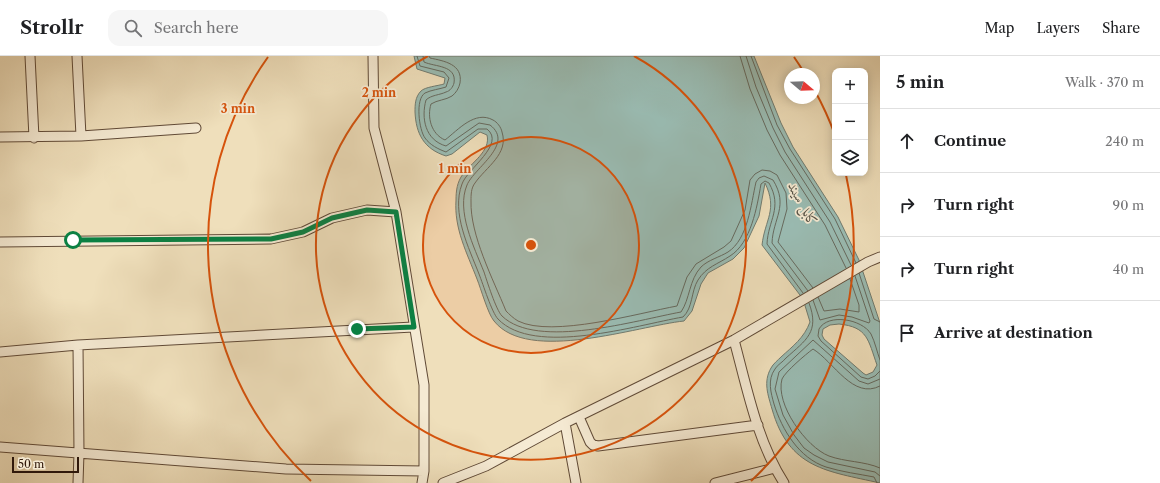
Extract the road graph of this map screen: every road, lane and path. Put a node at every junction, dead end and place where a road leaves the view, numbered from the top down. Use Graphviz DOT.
graph roads {
  1 [pos="30,56"];
  2 [pos="77,56"];
  3 [pos="373,56"];
  4 [pos="196,128"];
  5 [pos="81,136"];
  6 [pos="0,137"];
  7 [pos="34,138"];
  8 [pos="396,212"];
  9 [pos="0,242"];
  10 [pos="880,257"];
  11 [pos="414,327"];
  12 [pos="734,340"];
  13 [pos="78,345"];
  14 [pos="0,352"];
  15 [pos="579,416"];
  16 [pos="565,423"];
  17 [pos="758,425"];
  18 [pos="0,447"];
  19 [pos="79,453"];
  20 [pos="775,468"];
  21 [pos="424,471"];
  22 [pos="78,483"];
  23 [pos="422,483"];
  24 [pos="443,483"];
  25 [pos="576,483"];
  26 [pos="715,483"];
  27 [pos="784,483"];
  1 -- 7 [label="street"];
  2 -- 5 [label="street"];
  3 -- 8 [label="street"];
  4 -- 5 [label="street"];
  5 -- 7 [label="street"];
  6 -- 7 [label="street"];
  8 -- 9 [label="street"];
  8 -- 11 [label="street"];
  10 -- 12 [label="street"];
  11 -- 13 [label="street"];
  11 -- 21 [label="street"];
  12 -- 15 [label="street"];
  12 -- 17 [label="street"];
  13 -- 14 [label="street"];
  13 -- 19 [label="street"];
  15 -- 16 [label="street"];
  15 -- 17 [label="street"];
  16 -- 24 [label="street"];
  16 -- 25 [label="street"];
  17 -- 20 [label="street"];
  18 -- 19 [label="street"];
  19 -- 21 [label="street"];
  19 -- 22 [label="street"];
  20 -- 26 [label="street"];
  20 -- 27 [label="street"];
  21 -- 23 [label="street"];
}
